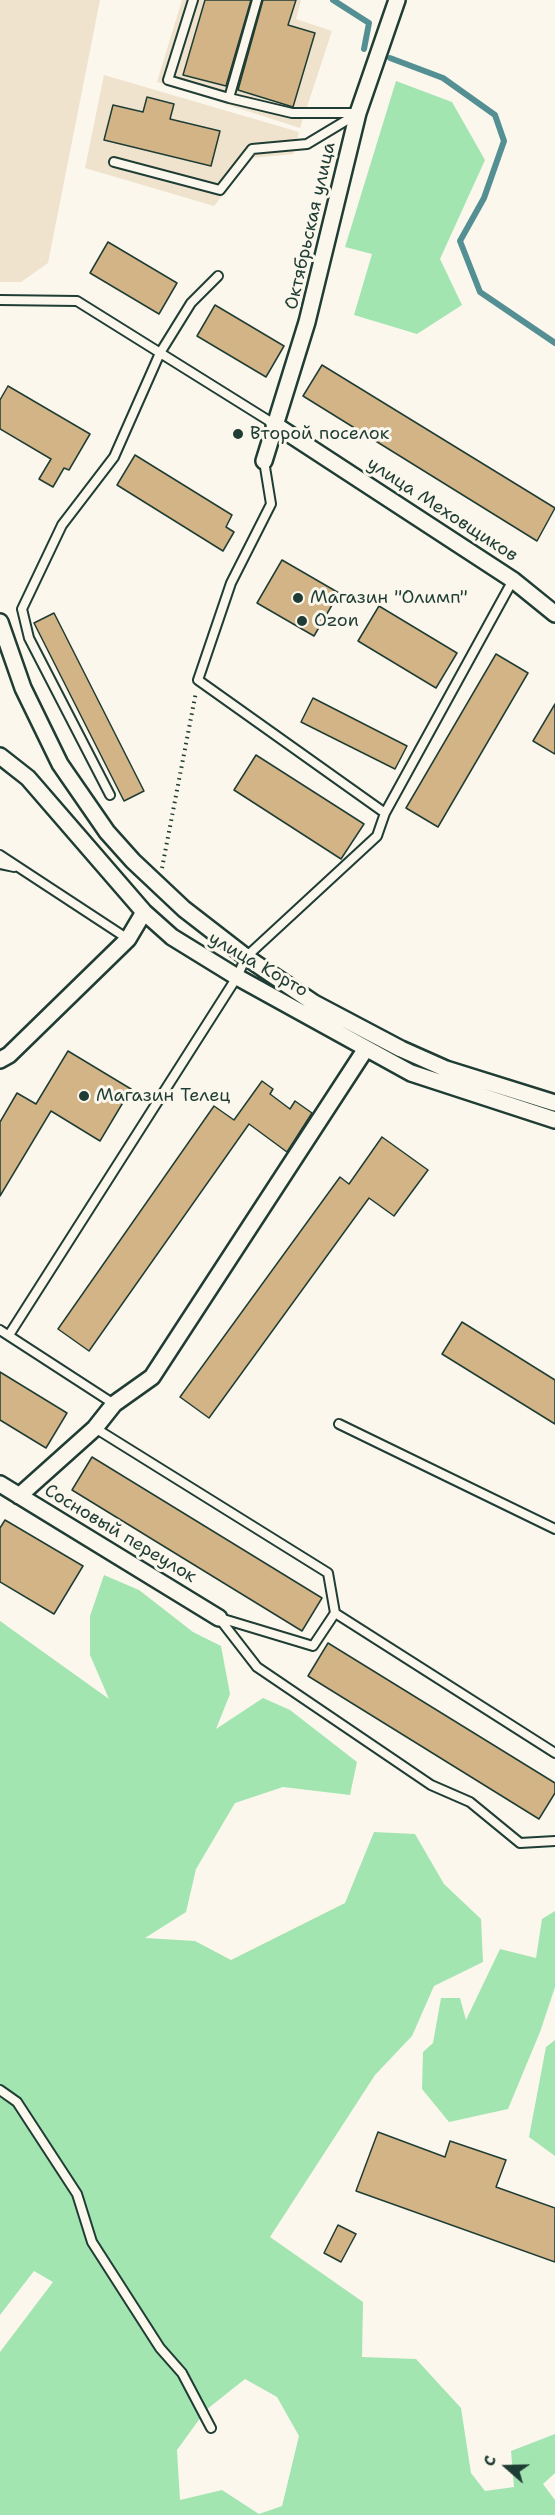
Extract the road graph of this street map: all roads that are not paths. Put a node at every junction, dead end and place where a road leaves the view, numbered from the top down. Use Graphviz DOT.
graph roads {
  1 [pos="193,0"];
  2 [pos="257,0"];
  3 [pos="397,0"];
  4 [pos="229,98"];
  5 [pos="358,113"];
  6 [pos="114,162"];
  7 [pos="218,276"];
  8 [pos="0,300"];
  9 [pos="160,353"];
  10 [pos="274,424"];
  11 [pos="264,461"];
  12 [pos="513,580"];
  13 [pos="555,614"];
  14 [pos="0,622"];
  15 [pos="0,756"];
  16 [pos="110,795"];
  17 [pos="385,813"];
  18 [pos="0,855"];
  19 [pos="0,864"];
  20 [pos="19,867"];
  21 [pos="144,912"];
  22 [pos="128,939"];
  23 [pos="246,957"];
  24 [pos="237,977"];
  25 [pos="365,1050"];
  26 [pos="5,1057"];
  27 [pos="0,1069"];
  28 [pos="555,1103"];
  29 [pos="555,1120"];
  30 [pos="0,1329"];
  31 [pos="9,1335"];
  32 [pos="114,1404"];
  33 [pos="339,1424"];
  34 [pos="95,1428"];
  35 [pos="0,1484"];
  36 [pos="19,1496"];
  37 [pos="555,1529"];
  38 [pos="335,1613"];
  39 [pos="219,1618"];
  40 [pos="555,1753"];
  41 [pos="555,1841"];
  42 [pos="0,2090"];
  43 [pos="212,2428"];
  1 -- 4 [label="lane"];
  2 -- 4 [label="lane"];
  3 -- 5 [label="street, Октябрьская улица"];
  4 -- 5 [label="lane"];
  5 -- 6 [label="lane"];
  5 -- 10 [label="street, Октябрьская улица"];
  7 -- 9 [label="lane"];
  8 -- 9 [label="lane"];
  9 -- 10 [label="lane"];
  9 -- 16 [label="lane"];
  10 -- 11 [label="street, Октябрьская улица"];
  10 -- 12 [label="street, улица Меховщиков"];
  11 -- 17 [label="lane"];
  12 -- 13 [label="street, улица Меховщиков"];
  12 -- 17 [label="lane"];
  14 -- 23 [label="street"];
  15 -- 21 [label="street, улица Корто"];
  17 -- 23 [label="lane"];
  18 -- 20 [label="lane"];
  19 -- 20 [label="lane"];
  20 -- 22 [label="lane"];
  21 -- 22 [label="street"];
  21 -- 24 [label="street, улица Корто"];
  22 -- 26 [label="street"];
  23 -- 24 [label="lane"];
  23 -- 28 [label="street"];
  24 -- 25 [label="street, улица Корто"];
  24 -- 31 [label="lane"];
  25 -- 29 [label="street, улица Корто"];
  25 -- 32 [label="street"];
  26 -- 27 [label="lane"];
  30 -- 31 [label="lane"];
  31 -- 32 [label="lane"];
  32 -- 34 [label="street"];
  33 -- 37 [label="lane"];
  34 -- 36 [label="street"];
  34 -- 38 [label="lane"];
  35 -- 36 [label="street, Сосновый переулок"];
  36 -- 39 [label="street, Сосновый переулок"];
  38 -- 39 [label="lane"];
  38 -- 40 [label="lane"];
  39 -- 41 [label="lane"];
  42 -- 43 [label="lane"];
}
